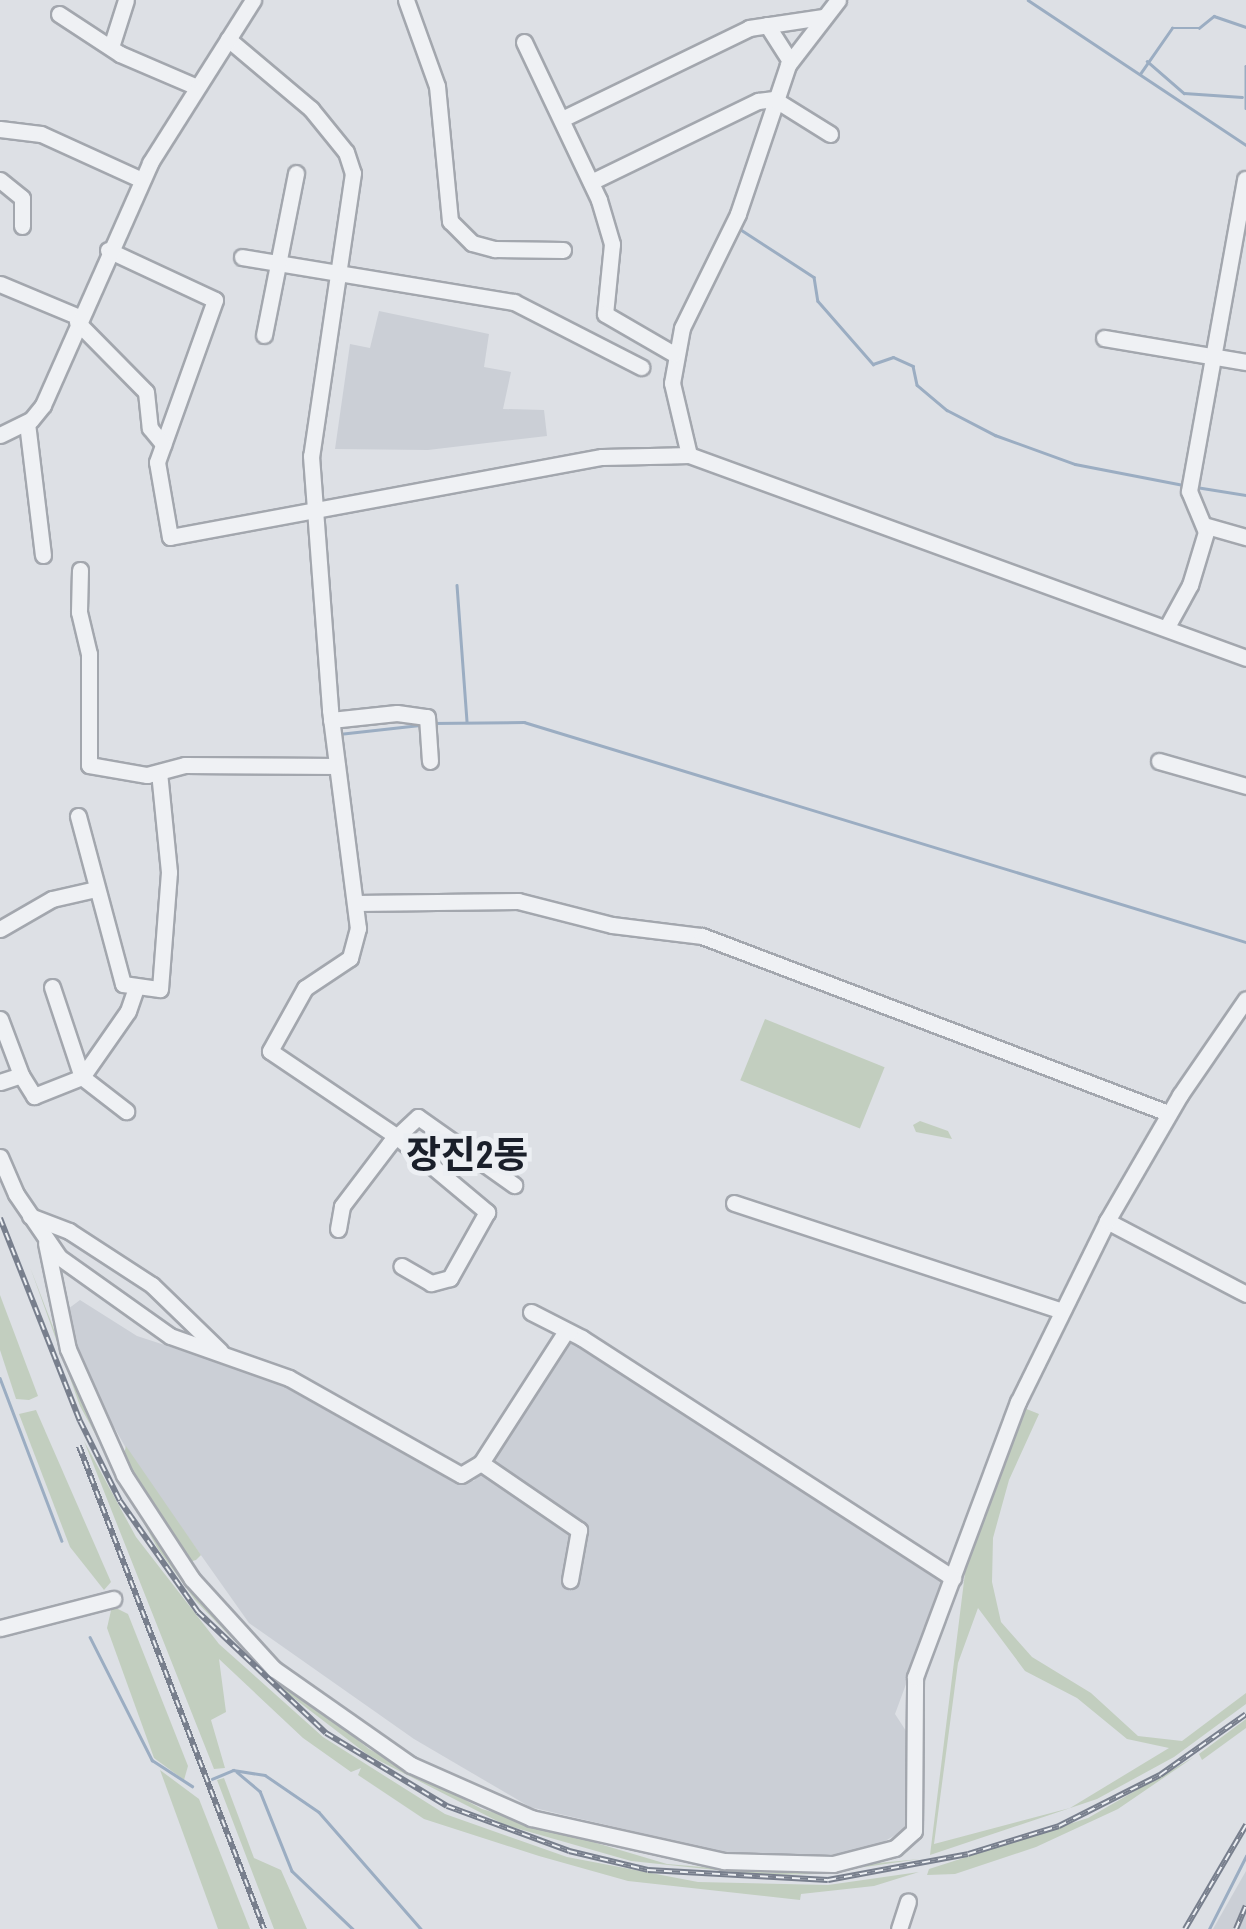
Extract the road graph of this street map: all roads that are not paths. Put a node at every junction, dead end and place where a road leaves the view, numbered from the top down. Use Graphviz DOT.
graph roads {
  1 [pos="126,0"];
  2 [pos="253,0"];
  3 [pos="406,0"];
  4 [pos="838,0"];
  5 [pos="59,14"];
  6 [pos="823,17"];
  7 [pos="767,26"];
  8 [pos="228,39"];
  9 [pos="524,42"];
  10 [pos="111,47"];
  11 [pos="790,62"];
  12 [pos="197,87"];
  13 [pos="774,99"];
  14 [pos="562,119"];
  15 [pos="0,129"];
  16 [pos="830,134"];
  17 [pos="296,173"];
  18 [pos="1245,179"];
  19 [pos="0,180"];
  20 [pos="142,180"];
  21 [pos="591,182"];
  22 [pos="22,226"];
  23 [pos="108,250"];
  24 [pos="563,250"];
  25 [pos="242,258"];
  26 [pos="278,264"];
  27 [pos="342,272"];
  28 [pos="0,284"];
  29 [pos="78,320"];
  30 [pos="264,335"];
  31 [pos="1104,338"];
  32 [pos="674,354"];
  33 [pos="1214,356"];
  34 [pos="1246,362"];
  35 [pos="641,366"];
  36 [pos="27,422"];
  37 [pos="0,435"];
  38 [pos="163,444"];
  39 [pos="688,455"];
  40 [pos="314,510"];
  41 [pos="1207,526"];
  42 [pos="1246,538"];
  43 [pos="43,555"];
  44 [pos="80,570"];
  45 [pos="1168,625"];
  46 [pos="1246,658"];
  47 [pos="331,720"];
  48 [pos="430,761"];
  49 [pos="1159,761"];
  50 [pos="337,766"];
  51 [pos="159,772"];
  52 [pos="1246,786"];
  53 [pos="78,816"];
  54 [pos="96,888"];
  55 [pos="356,904"];
  56 [pos="0,928"];
  57 [pos="52,987"];
  58 [pos="136,988"];
  59 [pos="1246,1000"];
  60 [pos="0,1019"];
  61 [pos="21,1076"];
  62 [pos="82,1077"];
  63 [pos="0,1082"];
  64 [pos="126,1110"];
  65 [pos="1170,1113"];
  66 [pos="396,1136"];
  67 [pos="0,1156"];
  68 [pos="514,1185"];
  69 [pos="734,1203"];
  70 [pos="30,1216"];
  71 [pos="1107,1221"];
  72 [pos="338,1229"];
  73 [pos="46,1243"];
  74 [pos="402,1266"];
  75 [pos="1246,1294"];
  76 [pos="1060,1310"];
  77 [pos="531,1312"];
  78 [pos="564,1334"];
  79 [pos="221,1353"];
  80 [pos="481,1463"];
  81 [pos="953,1578"];
  82 [pos="570,1580"];
  83 [pos="113,1599"];
  84 [pos="0,1628"];
  85 [pos="908,1901"];
  86 [pos="899,1929"];
  1 -- 10 [label="street"];
  2 -- 8 [label="street"];
  3 -- 24 [label="street"];
  4 -- 6 [label="street"];
  5 -- 10 [label="street"];
  6 -- 7 [label="street"];
  6 -- 11 [label="street"];
  7 -- 11 [label="street"];
  7 -- 14 [label="street"];
  8 -- 12 [label="street"];
  8 -- 27 [label="street"];
  9 -- 14 [label="street"];
  10 -- 12 [label="street"];
  11 -- 13 [label="street"];
  12 -- 20 [label="street"];
  13 -- 16 [label="street"];
  13 -- 21 [label="street"];
  13 -- 32 [label="street"];
  14 -- 21 [label="street"];
  15 -- 20 [label="street"];
  17 -- 26 [label="street"];
  18 -- 33 [label="street"];
  19 -- 22 [label="street"];
  20 -- 23 [label="street"];
  21 -- 32 [label="street"];
  23 -- 29 [label="street"];
  23 -- 38 [label="street"];
  25 -- 26 [label="street"];
  26 -- 27 [label="street"];
  26 -- 30 [label="street"];
  27 -- 35 [label="street"];
  27 -- 40 [label="street"];
  28 -- 29 [label="street"];
  29 -- 36 [label="street"];
  29 -- 38 [label="street"];
  31 -- 33 [label="street"];
  32 -- 39 [label="street"];
  33 -- 34 [label="street"];
  33 -- 41 [label="street"];
  36 -- 37 [label="street"];
  36 -- 43 [label="street"];
  38 -- 40 [label="street"];
  39 -- 40 [label="street"];
  39 -- 45 [label="street"];
  40 -- 47 [label="street"];
  41 -- 42 [label="street"];
  41 -- 45 [label="street"];
  44 -- 51 [label="street"];
  45 -- 46 [label="street"];
  47 -- 48 [label="street"];
  47 -- 50 [label="street"];
  49 -- 52 [label="street"];
  50 -- 51 [label="street"];
  50 -- 55 [label="street"];
  51 -- 58 [label="street"];
  53 -- 54 [label="street"];
  54 -- 56 [label="street"];
  54 -- 58 [label="street"];
  55 -- 65 [label="street"];
  55 -- 66 [label="street"];
  57 -- 62 [label="street"];
  58 -- 62 [label="street"];
  59 -- 65 [label="street"];
  60 -- 61 [label="street"];
  61 -- 62 [label="street"];
  61 -- 63 [label="street"];
  62 -- 64 [label="street"];
  65 -- 71 [label="street"];
  66 -- 68 [label="street"];
  66 -- 72 [label="street"];
  66 -- 74 [label="street"];
  67 -- 70 [label="street"];
  69 -- 76 [label="street"];
  70 -- 73 [label="street"];
  70 -- 79 [label="street"];
  71 -- 75 [label="street"];
  71 -- 76 [label="street"];
  73 -- 79 [label="street"];
  73 -- 81 [label="street"];
  76 -- 81 [label="street"];
  77 -- 78 [label="street"];
  78 -- 80 [label="street"];
  78 -- 81 [label="street"];
  79 -- 80 [label="street"];
  80 -- 82 [label="street"];
  83 -- 84 [label="street"];
  85 -- 86 [label="street"];
}
